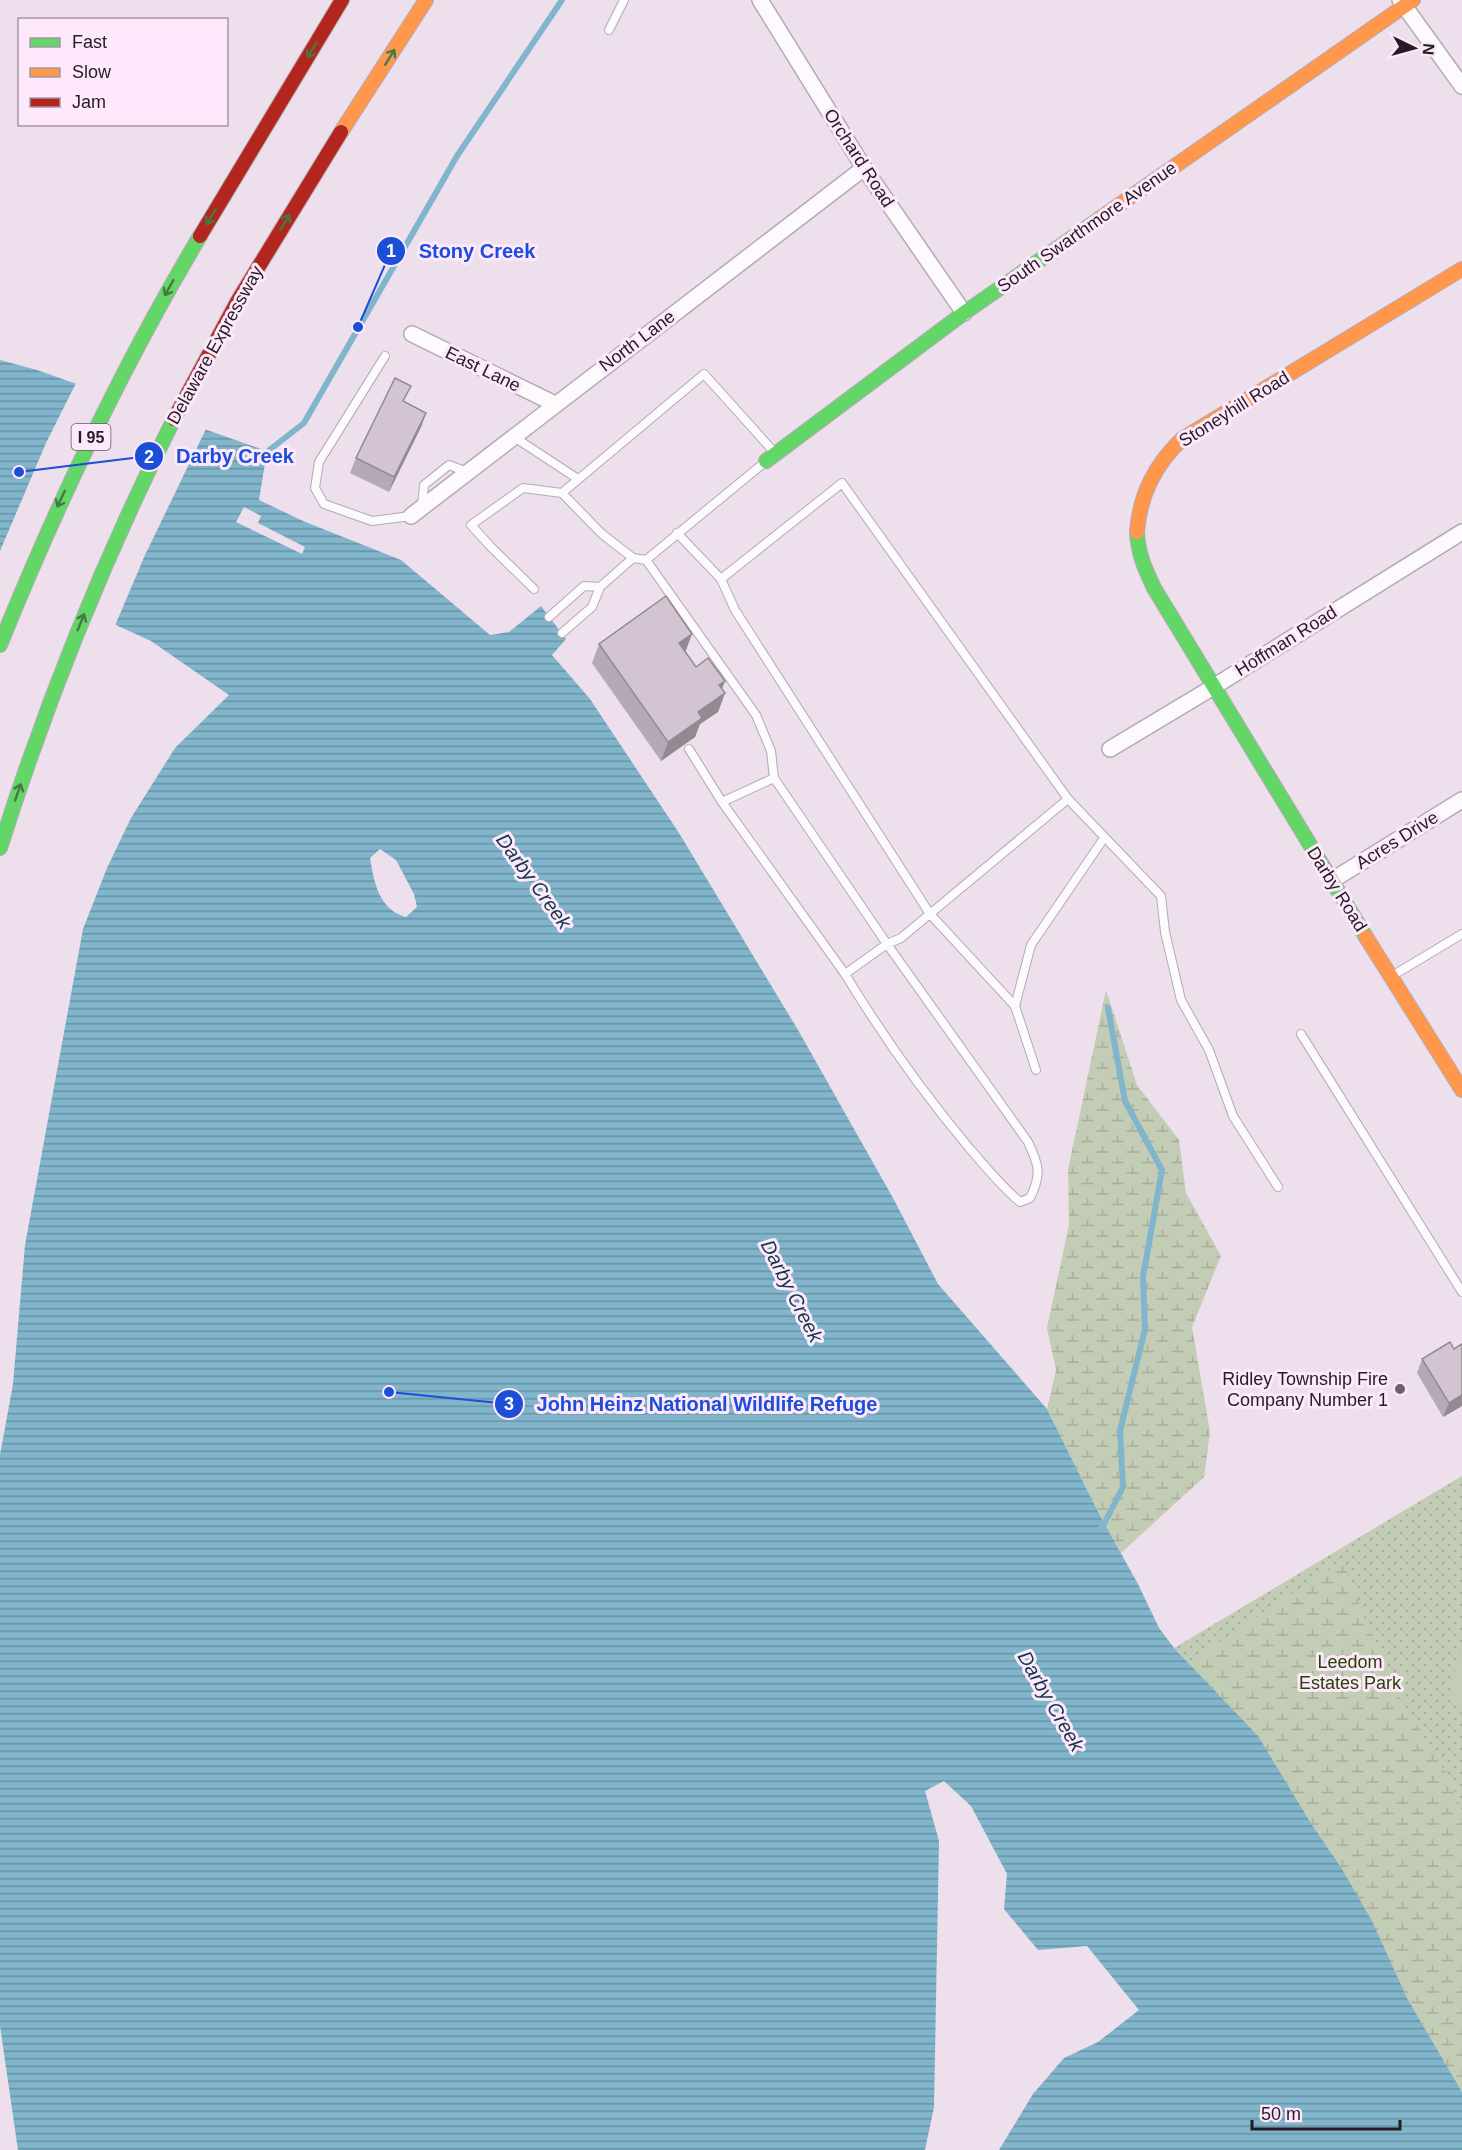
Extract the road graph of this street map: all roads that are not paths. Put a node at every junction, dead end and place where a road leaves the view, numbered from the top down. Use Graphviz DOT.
graph roads {
  1 [pos="342,0"];
  2 [pos="426,0"];
  3 [pos="624,0"];
  4 [pos="760,0"];
  5 [pos="1406,2"];
  6 [pos="609,30"];
  7 [pos="1462,86"];
  8 [pos="864,168"];
  9 [pos="1462,269"];
  10 [pos="964,313"];
  11 [pos="412,334"];
  12 [pos="385,356"];
  13 [pos="555,404"];
  14 [pos="513,436"];
  15 [pos="770,457"];
  16 [pos="578,479"];
  17 [pos="562,493"];
  18 [pos="417,511"];
  19 [pos="1462,532"];
  20 [pos="677,533"];
  21 [pos="633,558"];
  22 [pos="646,560"];
  23 [pos="721,579"];
  24 [pos="600,586"];
  25 [pos="534,589"];
  26 [pos="549,617"];
  27 [pos="562,633"];
  28 [pos="0,645"];
  29 [pos="1215,686"];
  30 [pos="689,748"];
  31 [pos="1110,749"];
  32 [pos="774,778"];
  33 [pos="1068,799"];
  34 [pos="1462,800"];
  35 [pos="722,802"];
  36 [pos="1104,838"];
  37 [pos="0,848"];
  38 [pos="1331,881"];
  39 [pos="930,914"];
  40 [pos="1462,934"];
  41 [pos="887,944"];
  42 [pos="845,974"];
  43 [pos="1391,977"];
  44 [pos="1015,1006"];
  45 [pos="1301,1034"];
  46 [pos="1036,1070"];
  47 [pos="1458,1073"];
  48 [pos="1462,1090"];
  49 [pos="1278,1187"];
  50 [pos="1462,1292"];
  1 -- 28 [label="main road, I 95, one-way"];
  37 -- 2 [label="main road, Delaware Expressway, one-way"];
  3 -- 6 [label="lane"];
  4 -- 8 [label="street, Orchard Road"];
  5 -- 7 [label="street"];
  5 -- 10 [label="main road, South Swarthmore Avenue"];
  8 -- 10 [label="street, Orchard Road"];
  8 -- 13 [label="street, North Lane"];
  9 -- 29 [label="main road, Stoneyhill Road"];
  10 -- 15 [label="main road, South Swarthmore Avenue"];
  11 -- 13 [label="street, East Lane"];
  12 -- 18 [label="lane"];
  13 -- 14 [label="street, North Lane"];
  14 -- 16 [label="lane"];
  14 -- 18 [label="street, North Lane"];
  15 -- 16 [label="lane"];
  15 -- 20 [label="lane"];
  16 -- 17 [label="lane"];
  17 -- 21 [label="lane"];
  17 -- 25 [label="lane"];
  19 -- 29 [label="street, Hoffman Road"];
  20 -- 22 [label="lane"];
  20 -- 23 [label="lane"];
  21 -- 22 [label="lane"];
  21 -- 24 [label="lane"];
  22 -- 32 [label="lane"];
  23 -- 33 [label="lane"];
  23 -- 39 [label="lane"];
  24 -- 26 [label="lane"];
  24 -- 27 [label="lane"];
  29 -- 31 [label="street, Hoffman Road"];
  29 -- 38 [label="main road, Darby Road"];
  30 -- 35 [label="lane"];
  32 -- 35 [label="lane"];
  32 -- 41 [label="lane"];
  33 -- 36 [label="lane"];
  33 -- 39 [label="lane"];
  34 -- 38 [label="street, Acres Drive"];
  35 -- 42 [label="lane"];
  36 -- 44 [label="lane"];
  36 -- 49 [label="lane"];
  38 -- 43 [label="main road, Darby Road"];
  39 -- 41 [label="lane"];
  39 -- 44 [label="lane"];
  40 -- 43 [label="lane"];
  41 -- 42 [label="lane"];
  41 -- 42 [label="lane"];
  43 -- 47 [label="main road, Darby Road"];
  44 -- 46 [label="lane"];
  45 -- 50 [label="lane"];
  47 -- 48 [label="main road, Darby Road"];
}
